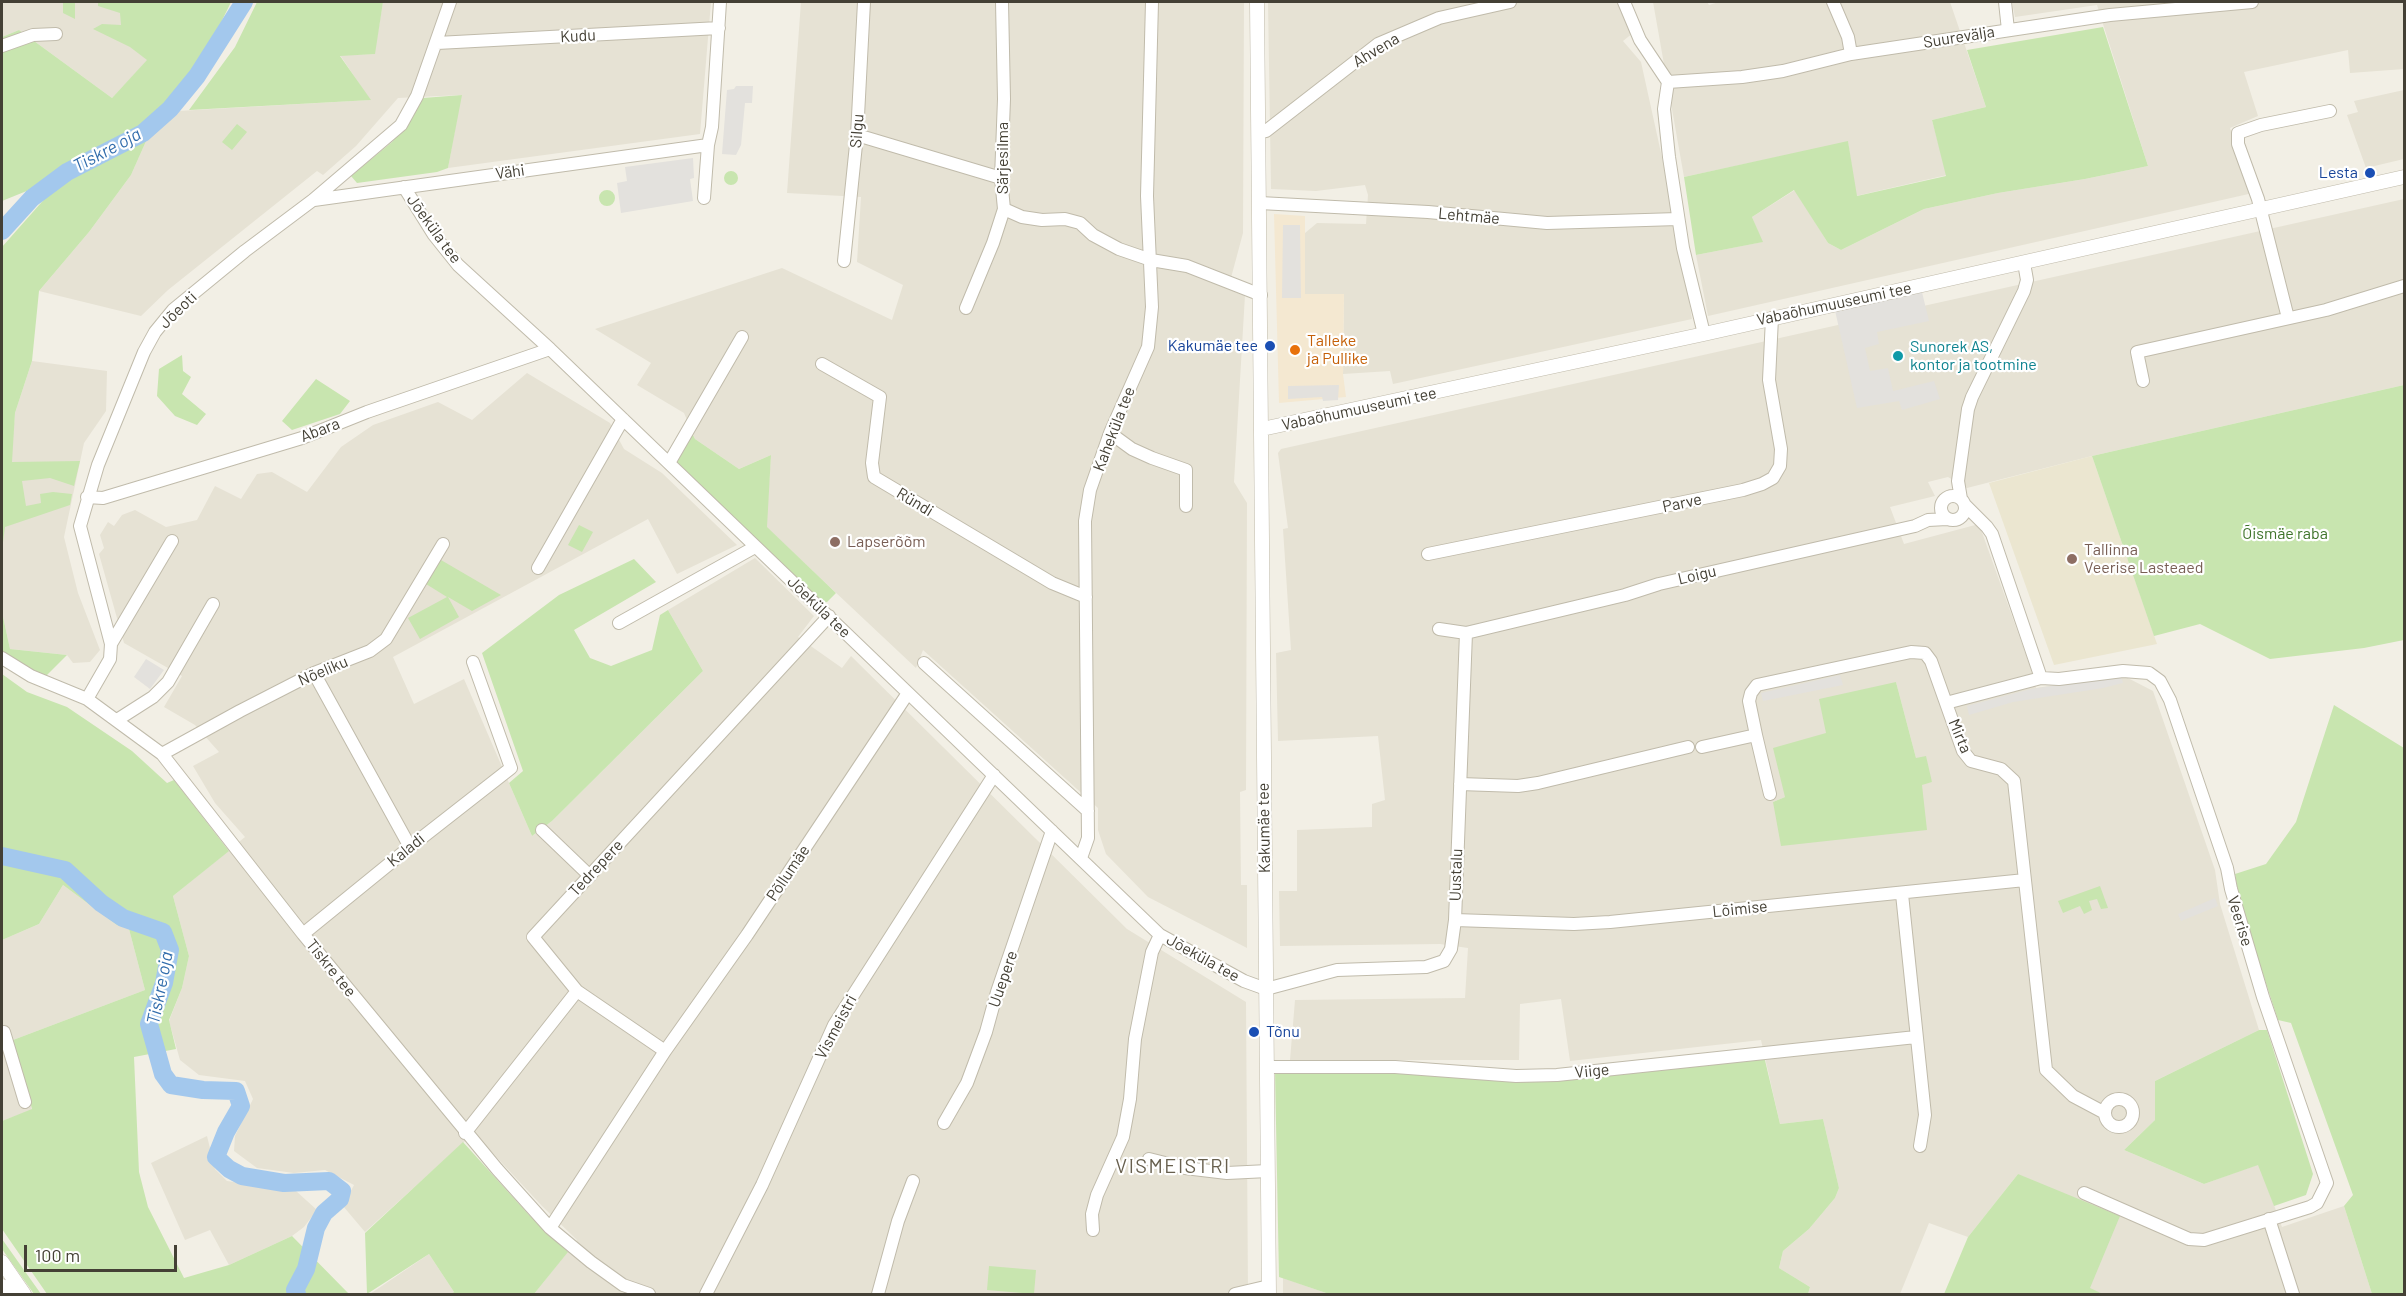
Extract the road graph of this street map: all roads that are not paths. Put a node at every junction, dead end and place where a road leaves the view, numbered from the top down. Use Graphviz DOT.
graph roads {
  1 [pos="450,2"];
  2 [pos="720,2"];
  3 [pos="864,2"];
  4 [pos="1002,2"];
  5 [pos="1152,2"];
  6 [pos="1257,2"];
  7 [pos="1510,2"];
  8 [pos="1624,2"];
  9 [pos="1833,2"];
  10 [pos="2005,2"];
  11 [pos="2252,2"];
  12 [pos="719,28"];
  13 [pos="2008,30"];
  14 [pos="56,34"];
  15 [pos="437,43"];
  16 [pos="2,46"];
  17 [pos="1851,54"];
  18 [pos="1668,82"];
  19 [pos="2330,111"];
  20 [pos="1259,132"];
  21 [pos="857,135"];
  22 [pos="708,145"];
  23 [pos="2404,177"];
  24 [pos="1001,178"];
  25 [pos="404,187"];
  26 [pos="704,198"];
  27 [pos="313,200"];
  28 [pos="1260,203"];
  29 [pos="2261,209"];
  30 [pos="1004,210"];
  31 [pos="1678,219"];
  32 [pos="1151,260"];
  33 [pos="844,261"];
  34 [pos="2024,263"];
  35 [pos="2404,286"];
  36 [pos="1261,295"];
  37 [pos="966,308"];
  38 [pos="1772,318"];
  39 [pos="2288,318"];
  40 [pos="1704,334"];
  41 [pos="742,337"];
  42 [pos="550,349"];
  43 [pos="822,364"];
  44 [pos="2143,381"];
  45 [pos="623,419"];
  46 [pos="1262,429"];
  47 [pos="1110,433"];
  48 [pos="669,463"];
  49 [pos="1958,481"];
  50 [pos="87,497"];
  51 [pos="1963,502"];
  52 [pos="1186,506"];
  53 [pos="1944,508"];
  54 [pos="1960,519"];
  55 [pos="1979,519"];
  56 [pos="172,541"];
  57 [pos="443,544"];
  58 [pos="755,547"];
  59 [pos="1428,554"];
  60 [pos="538,568"];
  61 [pos="1086,597"];
  62 [pos="213,604"];
  63 [pos="829,616"];
  64 [pos="619,623"];
  65 [pos="1439,629"];
  66 [pos="1466,633"];
  67 [pos="111,644"];
  68 [pos="2,658"];
  69 [pos="473,662"];
  70 [pos="924,663"];
  71 [pos="314,674"];
  72 [pos="2042,678"];
  73 [pos="908,693"];
  74 [pos="87,699"];
  75 [pos="1946,703"];
  76 [pos="117,720"];
  77 [pos="1756,735"];
  78 [pos="1688,747"];
  79 [pos="1702,747"];
  80 [pos="162,754"];
  81 [pos="994,775"];
  82 [pos="1460,784"];
  83 [pos="1770,794"];
  84 [pos="1088,811"];
  85 [pos="542,830"];
  86 [pos="1052,831"];
  87 [pos="411,847"];
  88 [pos="1081,858"];
  89 [pos="590,876"];
  90 [pos="2025,880"];
  91 [pos="1902,894"];
  92 [pos="1455,920"];
  93 [pos="303,934"];
  94 [pos="1160,934"];
  95 [pos="1266,989"];
  96 [pos="577,991"];
  97 [pos="2,1029"];
  98 [pos="1916,1037"];
  99 [pos="665,1052"];
  100 [pos="1267,1067"];
  101 [pos="26,1102"];
  102 [pos="2104,1113"];
  103 [pos="944,1123"];
  104 [pos="465,1133"];
  105 [pos="1920,1146"];
  106 [pos="1149,1160"];
  107 [pos="1268,1171"];
  108 [pos="913,1181"];
  109 [pos="2084,1193"];
  110 [pos="2270,1219"];
  111 [pos="550,1228"];
  112 [pos="1093,1230"];
  113 [pos="2,1262"];
  114 [pos="2,1286"];
  115 [pos="1269,1290"];
  116 [pos="8,1294"];
  117 [pos="24,1294"];
  118 [pos="649,1294"];
  119 [pos="706,1294"];
  120 [pos="878,1294"];
  121 [pos="1235,1294"];
  122 [pos="2293,1294"];
  1 -- 15 [label="street, Jõeoti"];
  2 -- 12 [label="street"];
  3 -- 21 [label="street, Silgu"];
  4 -- 24 [label="street, Särjesilma"];
  5 -- 32 [label="street, Kaheküla tee"];
  6 -- 20 [label="street, Kakumäe tee"];
  7 -- 20 [label="street, Ahvena"];
  8 -- 18 [label="street"];
  9 -- 17 [label="street"];
  10 -- 13 [label="street"];
  11 -- 13 [label="street, Suurevälja"];
  12 -- 15 [label="street, Kudu"];
  12 -- 22 [label="street"];
  13 -- 17 [label="street, Suurevälja"];
  14 -- 16 [label="street"];
  15 -- 27 [label="street, Jõeoti"];
  17 -- 18 [label="street, Suurevälja"];
  18 -- 31 [label="street"];
  19 -- 29 [label="street"];
  20 -- 28 [label="street, Kakumäe tee"];
  21 -- 24 [label="street"];
  21 -- 33 [label="street, Silgu"];
  22 -- 25 [label="street, Vähi"];
  22 -- 26 [label="street"];
  23 -- 29 [label="street, Vabaõhumuuseumi tee"];
  24 -- 30 [label="street, Särjesilma"];
  25 -- 27 [label="street, Vähi"];
  25 -- 42 [label="street, Jõeküla tee"];
  27 -- 50 [label="street, Jõeoti"];
  28 -- 31 [label="street, Lehtmäe"];
  28 -- 36 [label="street, Kakumäe tee"];
  29 -- 34 [label="street, Vabaõhumuuseumi tee"];
  29 -- 39 [label="street"];
  30 -- 32 [label="street"];
  30 -- 37 [label="street, Särjesilma"];
  31 -- 40 [label="street"];
  32 -- 36 [label="street"];
  32 -- 47 [label="street, Kaheküla tee"];
  34 -- 38 [label="street, Vabaõhumuuseumi tee"];
  34 -- 49 [label="street, Loigu"];
  35 -- 39 [label="street"];
  36 -- 46 [label="street, Kakumäe tee"];
  38 -- 40 [label="street, Vabaõhumuuseumi tee"];
  38 -- 59 [label="street, Parve"];
  39 -- 44 [label="street"];
  40 -- 46 [label="street, Vabaõhumuuseumi tee"];
  41 -- 48 [label="street"];
  42 -- 45 [label="street, Jõeküla tee"];
  42 -- 50 [label="street, Abara"];
  43 -- 61 [label="street, Ründi"];
  45 -- 48 [label="street, Jõeküla tee"];
  45 -- 60 [label="street"];
  46 -- 95 [label="street, Kakumäe tee"];
  47 -- 52 [label="street"];
  47 -- 61 [label="street, Kaheküla tee"];
  48 -- 58 [label="street, Jõeküla tee"];
  49 -- 51 [label="street, Loigu"];
  49 -- 53 [label="street, Loigu"];
  50 -- 67 [label="street, Jõeoti"];
  51 -- 53 [label="street"];
  51 -- 54 [label="street"];
  51 -- 55 [label="street"];
  53 -- 54 [label="street"];
  53 -- 66 [label="street, Loigu"];
  54 -- 55 [label="street"];
  55 -- 72 [label="street"];
  56 -- 67 [label="street"];
  57 -- 71 [label="street, Nõeliku"];
  58 -- 63 [label="street, Jõeküla tee"];
  58 -- 64 [label="street"];
  61 -- 84 [label="street, Kaheküla tee"];
  62 -- 76 [label="street"];
  63 -- 73 [label="street, Jõeküla tee"];
  63 -- 89 [label="street, Tedrepere"];
  65 -- 66 [label="street"];
  66 -- 82 [label="street, Uustalu"];
  67 -- 74 [label="street"];
  68 -- 74 [label="street, Tiskre tee"];
  69 -- 87 [label="street, Kaladi"];
  70 -- 84 [label="street"];
  71 -- 80 [label="street, Nõeliku"];
  71 -- 87 [label="street"];
  72 -- 75 [label="street"];
  72 -- 110 [label="street, Veerise"];
  73 -- 81 [label="street, Jõeküla tee"];
  73 -- 99 [label="street, Põllumäe"];
  74 -- 76 [label="street, Tiskre tee"];
  75 -- 77 [label="street, Mirta"];
  75 -- 90 [label="street, Mirta"];
  76 -- 80 [label="street, Tiskre tee"];
  77 -- 79 [label="street"];
  77 -- 83 [label="street"];
  78 -- 82 [label="street"];
  80 -- 93 [label="street, Tiskre tee"];
  81 -- 86 [label="street, Jõeküla tee"];
  81 -- 119 [label="street, Vismeistri"];
  82 -- 92 [label="street, Uustalu"];
  84 -- 88 [label="street, Kaheküla tee"];
  85 -- 89 [label="street"];
  86 -- 88 [label="street, Jõeküla tee"];
  86 -- 103 [label="street, Uuepere"];
  87 -- 93 [label="street, Kaladi"];
  88 -- 94 [label="street, Jõeküla tee"];
  89 -- 96 [label="street, Tedrepere"];
  90 -- 91 [label="street, Lõimise"];
  90 -- 102 [label="street, Mirta"];
  91 -- 92 [label="street, Lõimise"];
  91 -- 98 [label="street"];
  92 -- 95 [label="street, Uustalu"];
  93 -- 104 [label="street, Tiskre tee"];
  94 -- 95 [label="street, Jõeküla tee"];
  94 -- 112 [label="street"];
  95 -- 100 [label="street, Kakumäe tee"];
  96 -- 99 [label="street"];
  96 -- 104 [label="street"];
  97 -- 101 [label="street"];
  98 -- 100 [label="street, Viige"];
  98 -- 105 [label="street"];
  99 -- 111 [label="street, Põllumäe"];
  100 -- 107 [label="street, Kakumäe tee"];
  104 -- 111 [label="street, Tiskre tee"];
  106 -- 107 [label="street"];
  107 -- 115 [label="street, Kakumäe tee"];
  108 -- 120 [label="street"];
  109 -- 110 [label="street, Veerise"];
  110 -- 122 [label="street"];
  111 -- 118 [label="street, Tiskre tee"];
  113 -- 117 [label="street"];
  114 -- 116 [label="street"];
  115 -- 121 [label="street"];
}
